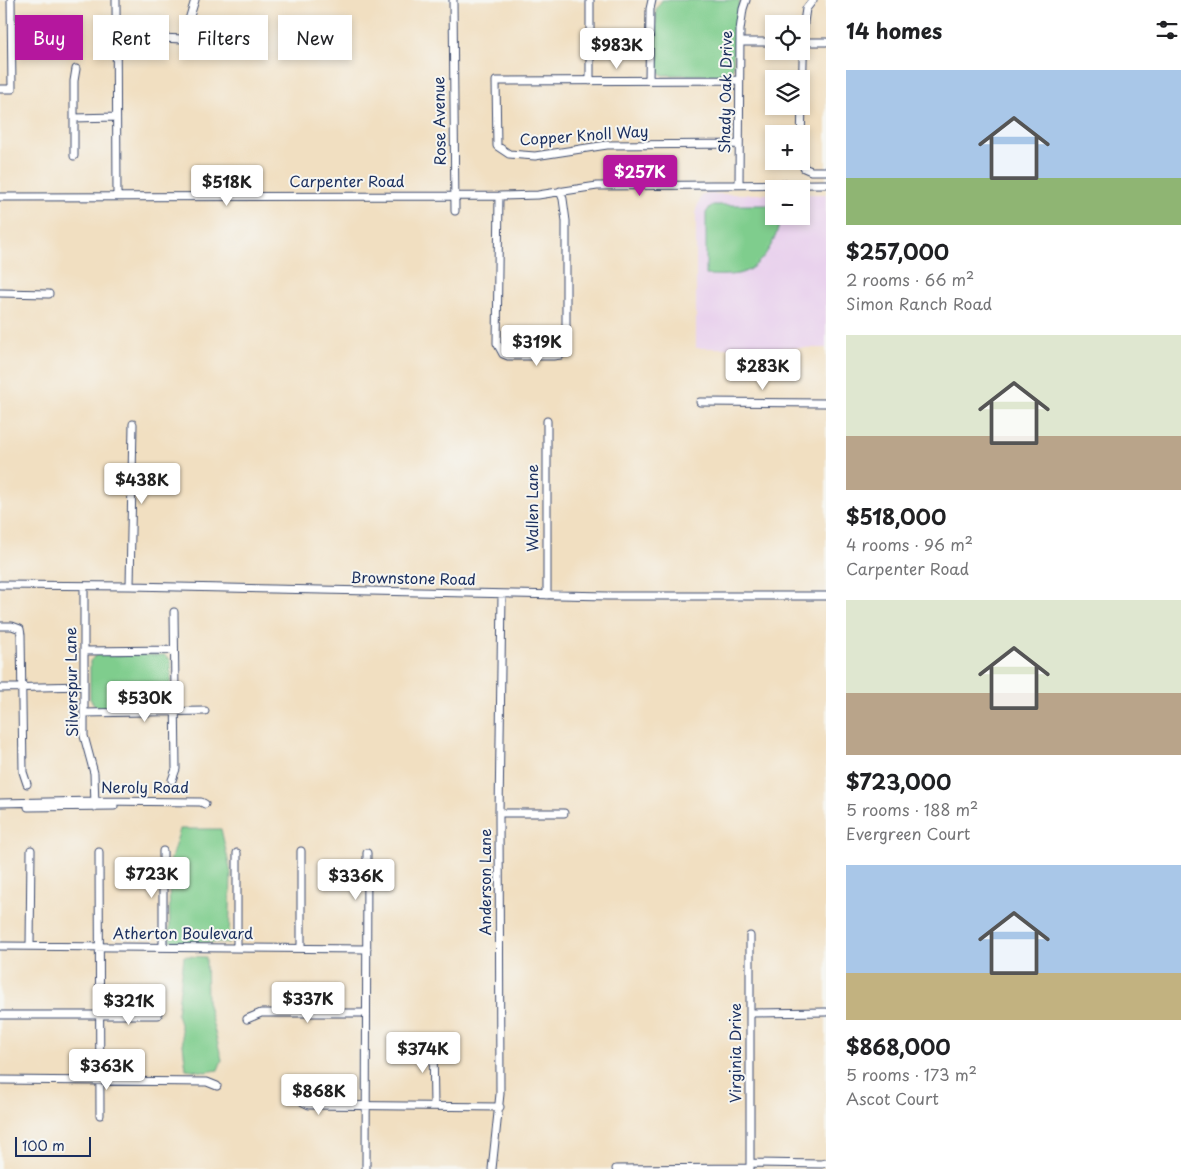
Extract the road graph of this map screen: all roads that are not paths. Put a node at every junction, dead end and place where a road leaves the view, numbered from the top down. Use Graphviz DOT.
graph roads {
  1 [pos="11,0"];
  2 [pos="116,0"];
  3 [pos="195,0"];
  4 [pos="453,0"];
  5 [pos="590,0"];
  6 [pos="652,0"];
  7 [pos="746,0"];
  8 [pos="813,0"];
  9 [pos="116,15"];
  10 [pos="805,15"];
  11 [pos="169,38"];
  12 [pos="740,42"];
  13 [pos="765,42"];
  14 [pos="810,42"];
  15 [pos="826,42"];
  16 [pos="116,60"];
  17 [pos="802,60"];
  18 [pos="76,69"];
  19 [pos="649,80"];
  20 [pos="739,80"];
  21 [pos="590,81"];
  22 [pos="0,89"];
  23 [pos="116,117"];
  24 [pos="74,118"];
  25 [pos="801,125"];
  26 [pos="739,144"];
  27 [pos="74,156"];
  28 [pos="809,170"];
  29 [pos="826,171"];
  30 [pos="826,184"];
  31 [pos="739,185"];
  32 [pos="560,191"];
  33 [pos="117,196"];
  34 [pos="455,196"];
  35 [pos="499,196"];
  36 [pos="0,197"];
  37 [pos="455,211"];
  38 [pos="0,294"];
  39 [pos="49,294"];
  40 [pos="700,402"];
  41 [pos="826,403"];
  42 [pos="547,421"];
  43 [pos="132,424"];
  44 [pos="0,585"];
  45 [pos="84,586"];
  46 [pos="130,586"];
  47 [pos="502,594"];
  48 [pos="547,595"];
  49 [pos="826,596"];
  50 [pos="174,612"];
  51 [pos="0,626"];
  52 [pos="174,650"];
  53 [pos="85,651"];
  54 [pos="84,686"];
  55 [pos="0,688"];
  56 [pos="23,688"];
  57 [pos="205,711"];
  58 [pos="84,712"];
  59 [pos="175,712"];
  60 [pos="172,780"];
  61 [pos="27,784"];
  62 [pos="95,804"];
  63 [pos="0,805"];
  64 [pos="499,813"];
  65 [pos="564,813"];
  66 [pos="31,850"];
  67 [pos="163,851"];
  68 [pos="301,851"];
  69 [pos="99,852"];
  70 [pos="237,853"];
  71 [pos="367,853"];
  72 [pos="750,936"];
  73 [pos="0,946"];
  74 [pos="30,946"];
  75 [pos="100,947"];
  76 [pos="163,947"];
  77 [pos="237,948"];
  78 [pos="301,948"];
  79 [pos="367,949"];
  80 [pos="826,1012"];
  81 [pos="750,1013"];
  82 [pos="366,1014"];
  83 [pos="0,1015"];
  84 [pos="100,1015"];
  85 [pos="158,1015"];
  86 [pos="247,1019"];
  87 [pos="433,1042"];
  88 [pos="0,1080"];
  89 [pos="100,1080"];
  90 [pos="217,1086"];
  91 [pos="293,1087"];
  92 [pos="366,1105"];
  93 [pos="434,1106"];
  94 [pos="500,1107"];
  95 [pos="100,1114"];
  96 [pos="826,1163"];
  97 [pos="750,1167"];
  98 [pos="366,1169"];
  99 [pos="492,1169"];
  100 [pos="616,1169"];
  1 -- 22 [label="street"];
  2 -- 9 [label="street"];
  3 -- 11 [label="street"];
  4 -- 34 [label="street, Rose Avenue"];
  5 -- 21 [label="street"];
  6 -- 19 [label="street"];
  7 -- 12 [label="street, Shady Oak Drive"];
  8 -- 10 [label="street"];
  12 -- 13 [label="street"];
  12 -- 20 [label="street, Shady Oak Drive"];
  14 -- 15 [label="street"];
  16 -- 23 [label="street"];
  17 -- 25 [label="street"];
  18 -- 24 [label="street"];
  19 -- 20 [label="street"];
  19 -- 21 [label="street"];
  20 -- 26 [label="street, Shady Oak Drive"];
  21 -- 26 [label="street, Copper Knoll Way"];
  23 -- 24 [label="street"];
  23 -- 33 [label="street"];
  24 -- 27 [label="street"];
  26 -- 31 [label="street, Shady Oak Drive"];
  28 -- 29 [label="street"];
  30 -- 31 [label="street, Carpenter Road"];
  31 -- 32 [label="street, Carpenter Road"];
  32 -- 35 [label="street, Carpenter Road"];
  32 -- 35 [label="street"];
  33 -- 34 [label="street, Carpenter Road"];
  33 -- 36 [label="street, Carpenter Road"];
  34 -- 35 [label="street, Carpenter Road"];
  34 -- 37 [label="street, Rose Avenue"];
  38 -- 39 [label="street"];
  40 -- 41 [label="street"];
  42 -- 48 [label="street, Wallen Lane"];
  43 -- 46 [label="street"];
  44 -- 45 [label="street, Brownstone Road"];
  45 -- 46 [label="street, Brownstone Road"];
  45 -- 53 [label="street, Silverspur Lane"];
  46 -- 47 [label="street, Brownstone Road"];
  47 -- 48 [label="street, Brownstone Road"];
  47 -- 64 [label="street, Anderson Lane"];
  48 -- 49 [label="street, Brownstone Road"];
  50 -- 52 [label="street"];
  51 -- 56 [label="street"];
  52 -- 53 [label="street"];
  52 -- 59 [label="street"];
  53 -- 54 [label="street, Silverspur Lane"];
  54 -- 56 [label="street"];
  54 -- 58 [label="street, Silverspur Lane"];
  55 -- 56 [label="street"];
  56 -- 61 [label="street"];
  57 -- 59 [label="street"];
  58 -- 59 [label="street"];
  58 -- 62 [label="street, Silverspur Lane"];
  59 -- 60 [label="street"];
  62 -- 62 [label="street, Neroly Road"];
  62 -- 63 [label="street, Neroly Road"];
  64 -- 65 [label="street"];
  64 -- 94 [label="street, Anderson Lane"];
  66 -- 74 [label="street"];
  67 -- 76 [label="street"];
  68 -- 78 [label="street"];
  69 -- 75 [label="street"];
  70 -- 77 [label="street"];
  71 -- 79 [label="street"];
  72 -- 81 [label="street, Virginia Drive"];
  73 -- 74 [label="street, Atherton Boulevard"];
  74 -- 75 [label="street, Atherton Boulevard"];
  75 -- 76 [label="street, Atherton Boulevard"];
  75 -- 84 [label="street"];
  76 -- 77 [label="street, Atherton Boulevard"];
  77 -- 78 [label="street, Atherton Boulevard"];
  78 -- 79 [label="street, Atherton Boulevard"];
  79 -- 82 [label="street"];
  80 -- 81 [label="street"];
  81 -- 97 [label="street, Virginia Drive"];
  82 -- 86 [label="street"];
  82 -- 92 [label="street"];
  83 -- 84 [label="street"];
  84 -- 85 [label="street"];
  84 -- 89 [label="street"];
  87 -- 93 [label="street"];
  88 -- 89 [label="street"];
  89 -- 90 [label="street"];
  89 -- 95 [label="street"];
  91 -- 92 [label="street"];
  92 -- 93 [label="street"];
  92 -- 98 [label="street"];
  93 -- 94 [label="street"];
  94 -- 99 [label="street, Anderson Lane"];
  96 -- 97 [label="street"];
  97 -- 100 [label="street"];
}
